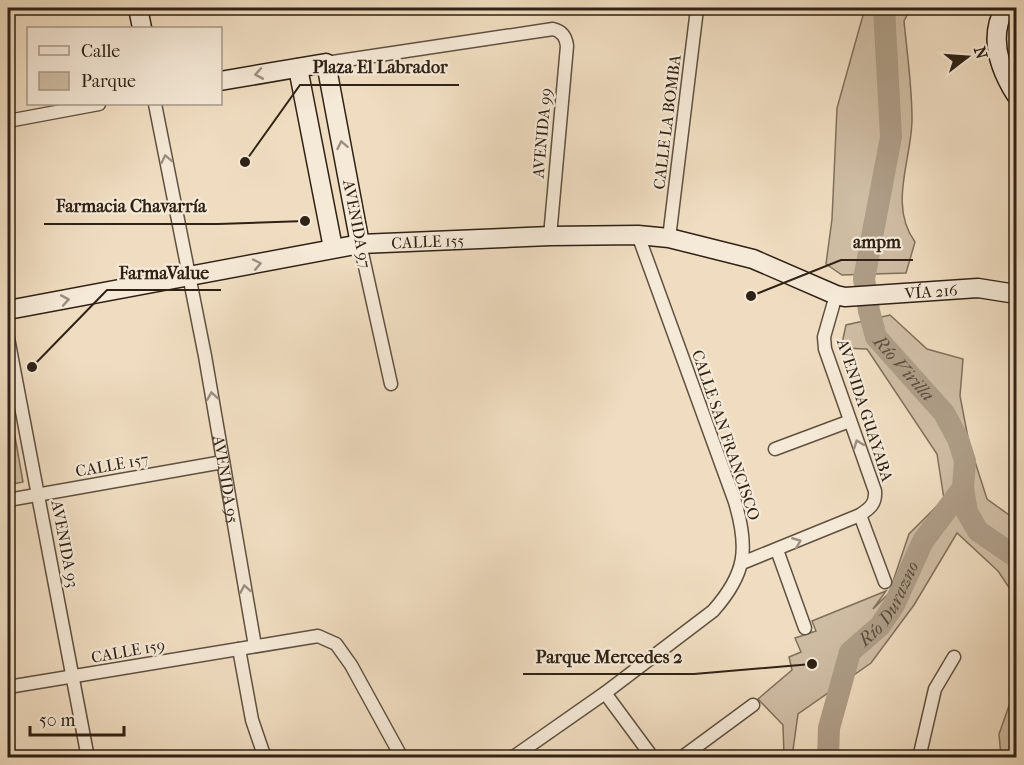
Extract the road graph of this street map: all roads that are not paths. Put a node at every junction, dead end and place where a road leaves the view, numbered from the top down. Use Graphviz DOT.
graph roads {
  1 [pos="138,8"];
  2 [pos="1005,8"];
  3 [pos="697,9"];
  4 [pos="142,27"];
  5 [pos="326,63"];
  6 [pos="298,68"];
  7 [pos="222,81"];
  8 [pos="1017,95"];
  9 [pos="94,105"];
  10 [pos="155,105"];
  11 [pos="8,121"];
  12 [pos="638,235"];
  13 [pos="550,236"];
  14 [pos="669,238"];
  15 [pos="360,244"];
  16 [pos="333,248"];
  17 [pos="189,278"];
  18 [pos="1017,285"];
  19 [pos="978,288"];
  20 [pos="1017,294"];
  21 [pos="840,296"];
  22 [pos="8,310"];
  23 [pos="8,338"];
  24 [pos="391,384"];
  25 [pos="850,421"];
  26 [pos="775,449"];
  27 [pos="223,462"];
  28 [pos="39,494"];
  29 [pos="8,500"];
  30 [pos="860,515"];
  31 [pos="777,550"];
  32 [pos="742,563"];
  33 [pos="885,582"];
  34 [pos="805,628"];
  35 [pos="255,646"];
  36 [pos="239,649"];
  37 [pos="954,657"];
  38 [pos="73,677"];
  39 [pos="8,687"];
  40 [pos="605,693"];
  41 [pos="753,705"];
  42 [pos="88,758"];
  43 [pos="265,758"];
  44 [pos="402,758"];
  45 [pos="512,758"];
  46 [pos="653,758"];
  47 [pos="681,758"];
  48 [pos="919,758"];
  1 -- 4 [label="main road"];
  2 -- 8 [label="main road"];
  3 -- 14 [label="street, CALLE LA BOMBA"];
  5 -- 6 [label="main road"];
  5 -- 13 [label="street, AVENIDA 99"];
  15 -- 5 [label="main road, AVENIDA 97, one-way"];
  6 -- 7 [label="main road, one-way"];
  6 -- 16 [label="main road, AVENIDA 97"];
  9 -- 11 [label="street"];
  17 -- 10 [label="street, AVENIDA 95, one-way"];
  12 -- 13 [label="main road, CALLE 155"];
  12 -- 14 [label="main road, CALLE 155"];
  12 -- 32 [label="street, CALLE SAN FRANCISCO"];
  13 -- 15 [label="main road, CALLE 155"];
  14 -- 21 [label="main road, CALLE 155"];
  15 -- 16 [label="main road, CALLE 155"];
  15 -- 24 [label="street, AVENIDA 97"];
  17 -- 16 [label="main road, CALLE 155, one-way"];
  22 -- 17 [label="main road, CALLE 155, one-way"];
  27 -- 17 [label="street, AVENIDA 95, one-way"];
  18 -- 19 [label="main road"];
  19 -- 20 [label="main road, VÍA 216"];
  19 -- 21 [label="main road, VÍA 216"];
  21 -- 25 [label="street, AVENIDA GUAYABA"];
  23 -- 28 [label="street, AVENIDA 93"];
  25 -- 26 [label="street"];
  30 -- 25 [label="street, AVENIDA GUAYABA, one-way"];
  27 -- 28 [label="street, CALLE 157"];
  35 -- 27 [label="street, AVENIDA 95, one-way"];
  28 -- 29 [label="street, CALLE 157"];
  28 -- 38 [label="street, AVENIDA 93"];
  31 -- 30 [label="street, one-way"];
  30 -- 33 [label="street"];
  31 -- 32 [label="street"];
  31 -- 34 [label="street"];
  32 -- 40 [label="street, CALLE SAN FRANCISCO"];
  35 -- 36 [label="street, CALLE 159"];
  35 -- 44 [label="street"];
  36 -- 38 [label="street, CALLE 159"];
  36 -- 43 [label="street"];
  37 -- 48 [label="street"];
  38 -- 39 [label="street, CALLE 159"];
  38 -- 42 [label="street, AVENIDA 93"];
  40 -- 45 [label="street, CALLE SAN FRANCISCO"];
  40 -- 46 [label="street"];
  41 -- 47 [label="street"];
}
